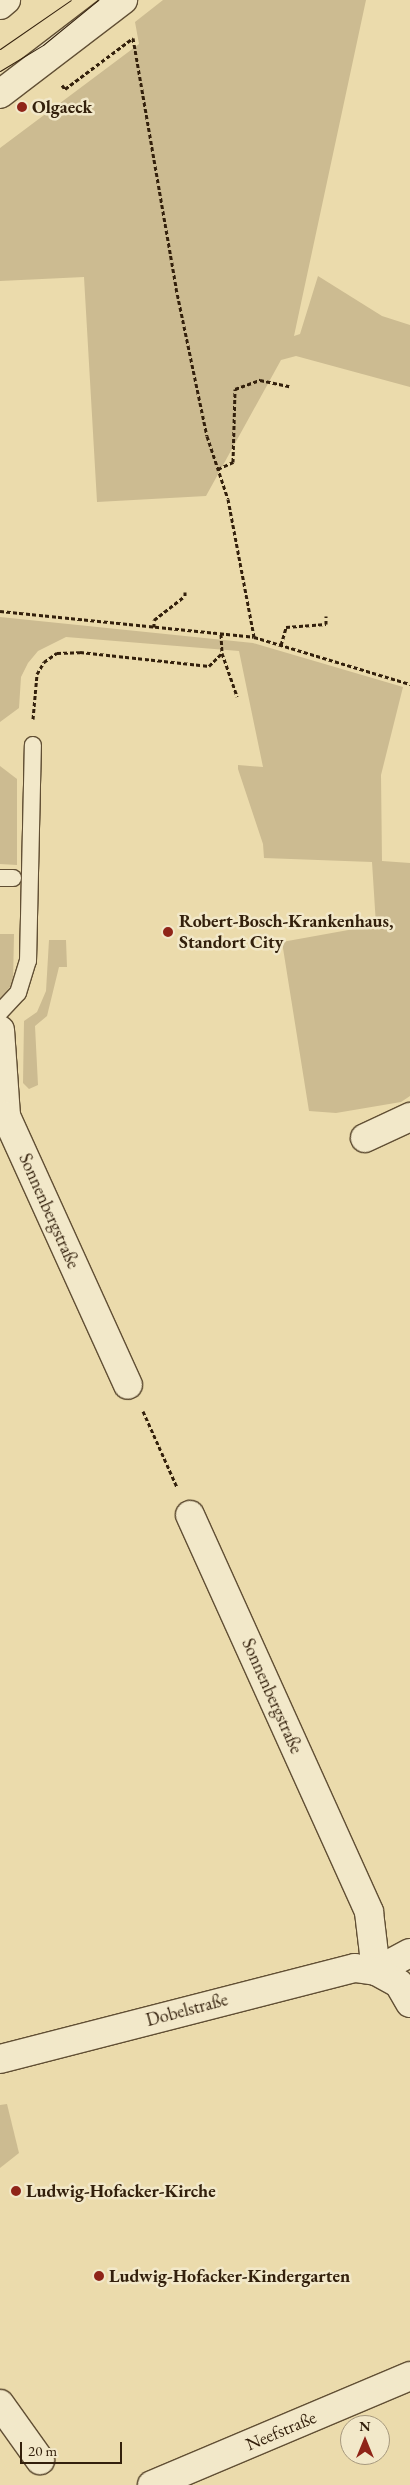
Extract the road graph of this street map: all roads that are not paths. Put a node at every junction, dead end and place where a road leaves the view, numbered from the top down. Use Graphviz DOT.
graph roads {
  1 [pos="6,0"];
  2 [pos="123,0"];
  3 [pos="0,5"];
  4 [pos="0,94"];
  5 [pos="33,745"];
  6 [pos="0,1012"];
  7 [pos="0,1030"];
  8 [pos="410,1117"];
  9 [pos="364,1138"];
  10 [pos="134,1394"];
  11 [pos="190,1515"];
  12 [pos="410,1953"];
  13 [pos="376,1971"];
  14 [pos="410,2003"];
  15 [pos="0,2059"];
  16 [pos="410,2376"];
  17 [pos="0,2404"];
  18 [pos="40,2460"];
  19 [pos="152,2485"];
  1 -- 3 [label="street"];
  2 -- 4 [label="street"];
  5 -- 6 [label="lane"];
  7 -- 10 [label="street, Sonnenbergstraße"];
  8 -- 9 [label="street"];
  11 -- 13 [label="street, Sonnenbergstraße"];
  12 -- 13 [label="street"];
  13 -- 14 [label="street"];
  13 -- 15 [label="street, Dobelstraße"];
  16 -- 19 [label="street, Neefstraße"];
  17 -- 18 [label="street"];
}
